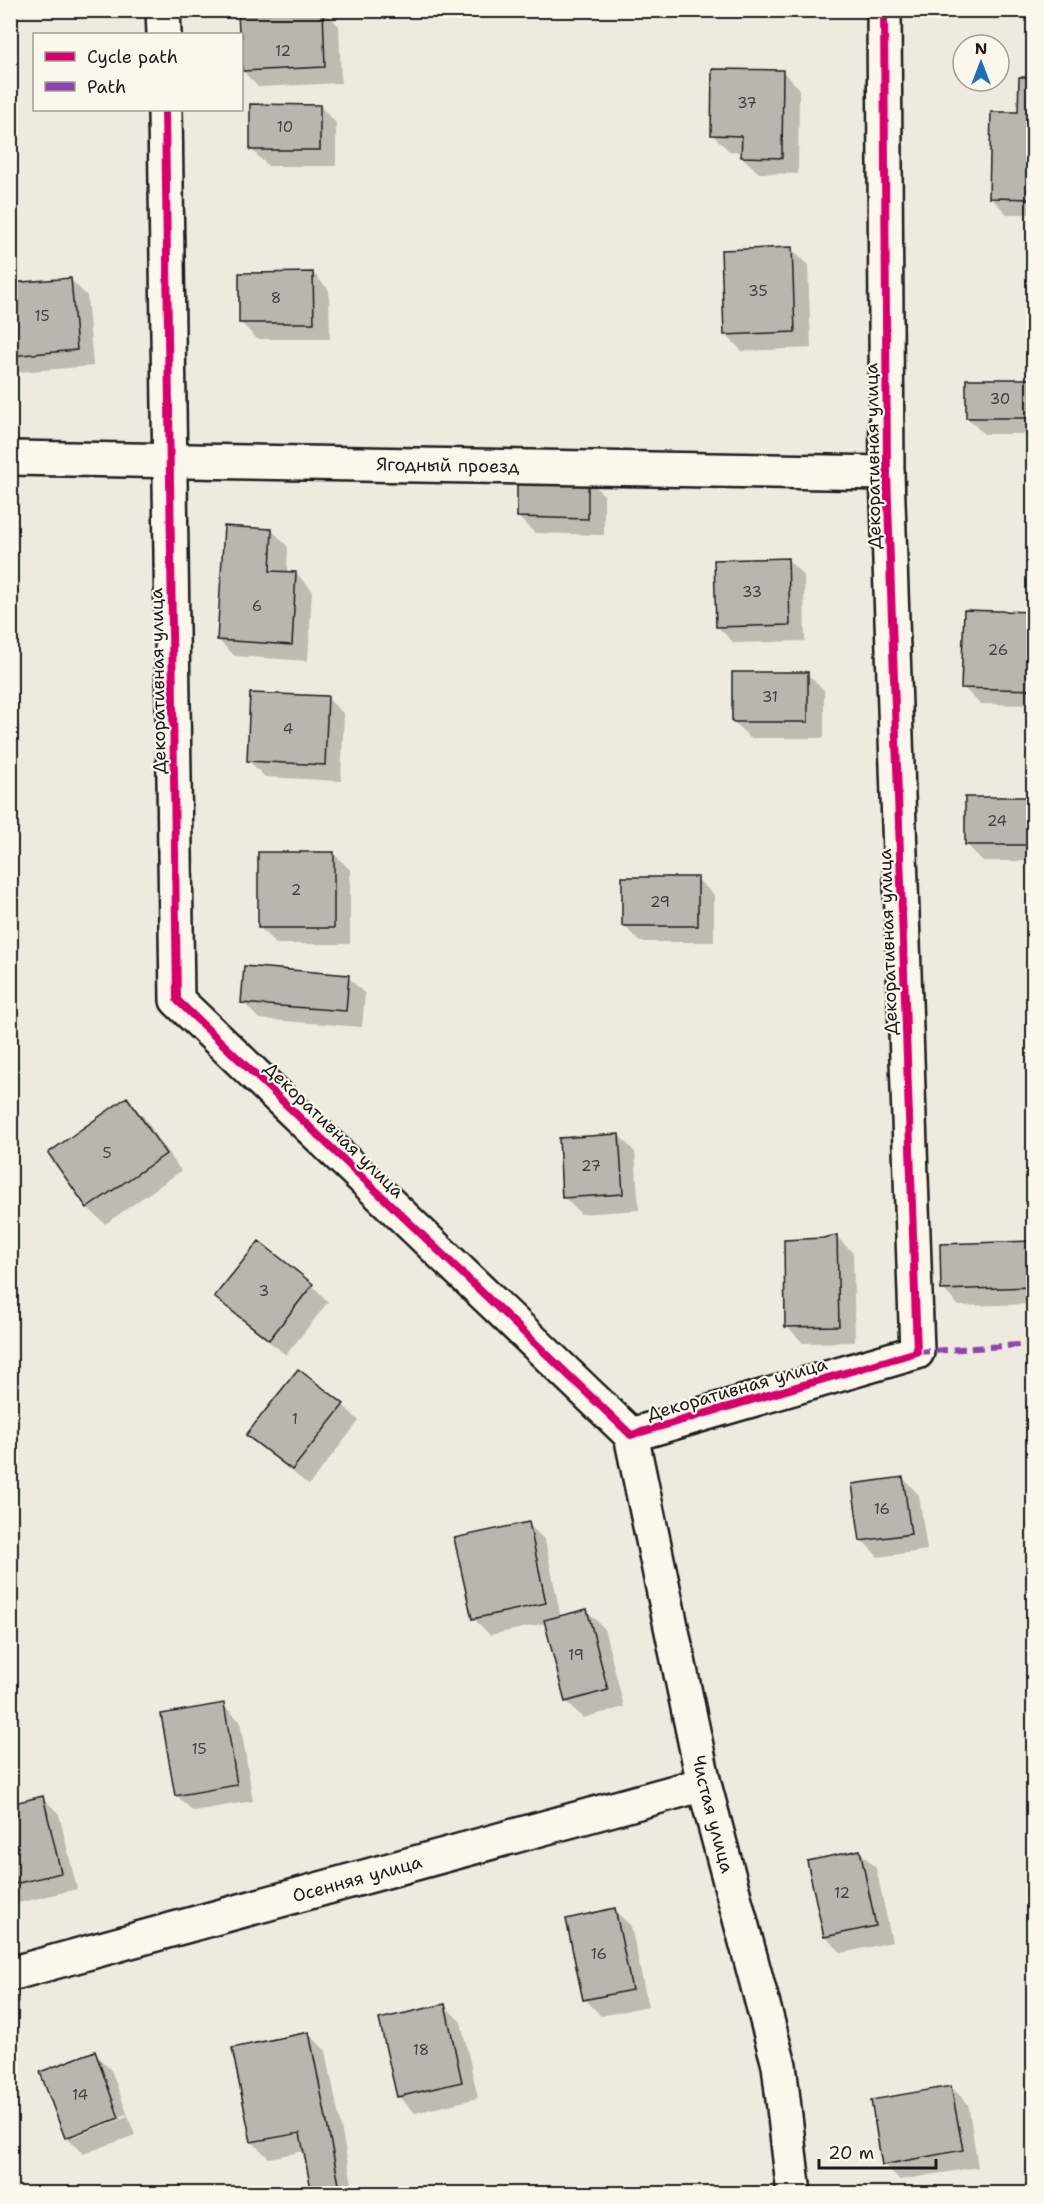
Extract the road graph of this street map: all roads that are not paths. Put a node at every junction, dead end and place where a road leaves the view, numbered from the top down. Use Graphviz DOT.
graph roads {
  1 [pos="163,10"];
  2 [pos="884,10"];
  3 [pos="164,33"];
  4 [pos="165,111"];
  5 [pos="10,458"];
  6 [pos="170,461"];
  7 [pos="887,473"];
  8 [pos="631,1435"];
  9 [pos="704,1784"];
  10 [pos="10,1974"];
  11 [pos="794,2193"];
  1 -- 3 [label="street"];
  2 -- 7 [label="street, Декоративная улица"];
  4 -- 6 [label="street, Декоративная улица"];
  5 -- 6 [label="street, Ягодный проезд"];
  6 -- 7 [label="street, Ягодный проезд"];
  6 -- 8 [label="street, Декоративная улица"];
  7 -- 8 [label="street, Декоративная улица"];
  8 -- 9 [label="street, Чистая улица"];
  9 -- 10 [label="street, Осенняя улица"];
  9 -- 11 [label="street, Чистая улица"];
}
